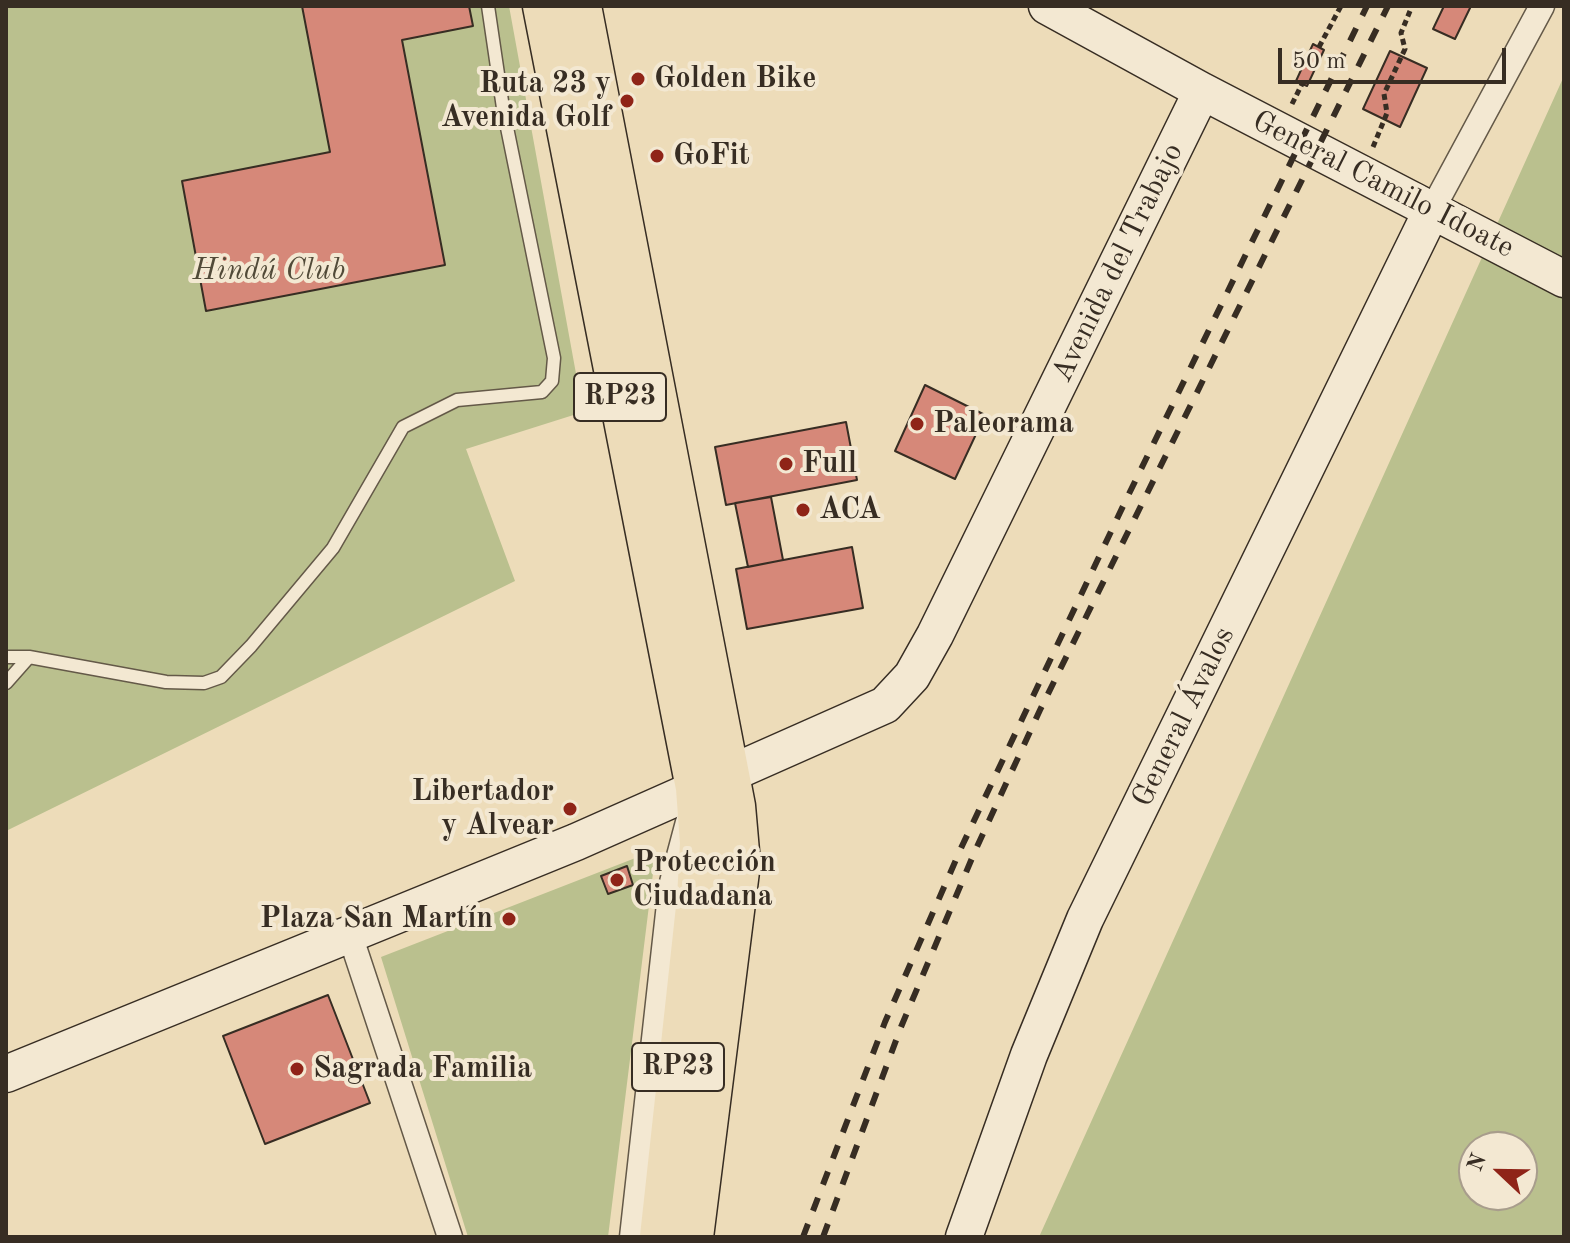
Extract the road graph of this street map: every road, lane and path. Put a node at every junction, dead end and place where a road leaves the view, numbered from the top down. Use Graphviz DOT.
graph roads {
  1 [pos="488,6"];
  2 [pos="543,6"];
  3 [pos="581,6"];
  4 [pos="1047,6"];
  5 [pos="1341,6"];
  6 [pos="1542,6"];
  7 [pos="1410,11"];
  8 [pos="1084,15"];
  9 [pos="1319,47"];
  10 [pos="1202,91"];
  11 [pos="1361,173"];
  12 [pos="1432,210"];
  13 [pos="1564,279"];
  14 [pos="6,657"];
  15 [pos="29,657"];
  16 [pos="6,683"];
  17 [pos="712,781"];
  18 [pos="350,935"];
  19 [pos="6,1074"];
  20 [pos="450,1237"];
  21 [pos="632,1237"];
  22 [pos="660,1237"];
  23 [pos="693,1237"];
  24 [pos="964,1237"];
  1 -- 15 [label="lane"];
  2 -- 17 [label="main road, RP23"];
  3 -- 17 [label="main road, RP23"];
  4 -- 8 [label="street, General Camilo Idoate"];
  5 -- 9 [label="path"];
  6 -- 12 [label="street"];
  7 -- 11 [label="path"];
  8 -- 10 [label="street, General Camilo Idoate"];
  10 -- 11 [label="street, General Camilo Idoate"];
  10 -- 17 [label="street, Avenida del Trabajo"];
  11 -- 12 [label="street, General Camilo Idoate"];
  12 -- 13 [label="street, General Camilo Idoate"];
  12 -- 24 [label="street, General Ávalos"];
  14 -- 15 [label="lane"];
  15 -- 16 [label="lane"];
  17 -- 18 [label="street, Avenida del Trabajo"];
  17 -- 21 [label="street"];
  17 -- 22 [label="main road, RP23"];
  17 -- 23 [label="main road, RP23"];
  18 -- 19 [label="street, Avenida del Trabajo"];
  18 -- 20 [label="street"];
}
